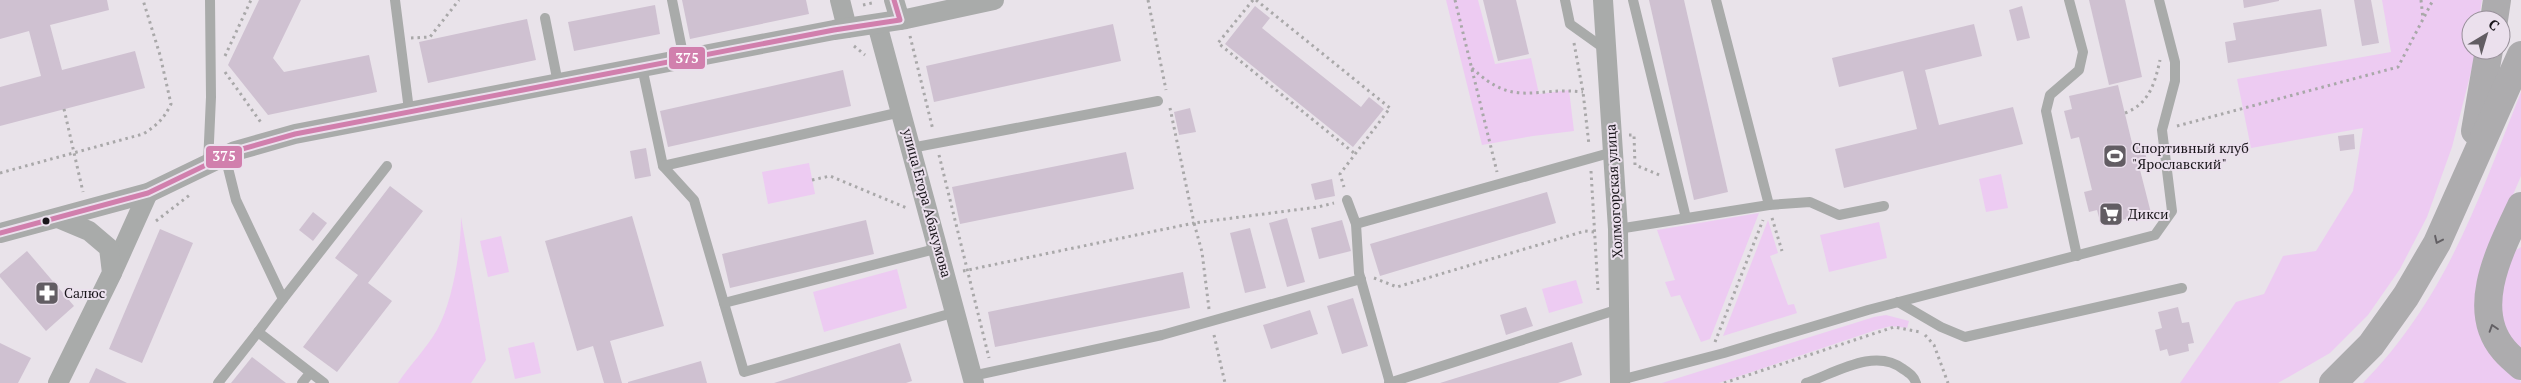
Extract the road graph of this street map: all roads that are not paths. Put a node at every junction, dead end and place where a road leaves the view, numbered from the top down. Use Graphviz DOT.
graph roads {
  1 [pos="210,0"];
  2 [pos="395,0"];
  3 [pos="672,0"];
  4 [pos="840,0"];
  5 [pos="894,0"];
  6 [pos="994,0"];
  7 [pos="1565,0"];
  8 [pos="1603,0"];
  9 [pos="1633,0"];
  10 [pos="1716,0"];
  11 [pos="2069,0"];
  12 [pos="2159,0"];
  13 [pos="545,18"];
  14 [pos="903,20"];
  15 [pos="878,24"];
  16 [pos="847,28"];
  17 [pos="1606,50"];
  18 [pos="2521,55"];
  19 [pos="684,59"];
  20 [pos="2487,60"];
  21 [pos="642,67"];
  22 [pos="558,83"];
  23 [pos="1163,99"];
  24 [pos="409,110"];
  25 [pos="901,112"];
  26 [pos="911,148"];
  27 [pos="1613,152"];
  28 [pos="216,160"];
  29 [pos="387,166"];
  30 [pos="663,166"];
  31 [pos="148,194"];
  32 [pos="2457,195"];
  33 [pos="1347,200"];
  34 [pos="1769,205"];
  35 [pos="1884,206"];
  36 [pos="2521,206"];
  37 [pos="58,218"];
  38 [pos="1686,218"];
  39 [pos="1356,224"];
  40 [pos="1618,229"];
  41 [pos="0,233"];
  42 [pos="2515,234"];
  43 [pos="939,248"];
  44 [pos="2077,256"];
  45 [pos="112,273"];
  46 [pos="1360,276"];
  47 [pos="2182,288"];
  48 [pos="283,299"];
  49 [pos="1898,302"];
  50 [pos="724,303"];
  51 [pos="1619,309"];
  52 [pos="956,312"];
  53 [pos="258,332"];
  54 [pos="2521,366"];
  55 [pos="310,373"];
  56 [pos="973,380"];
  57 [pos="1620,382"];
  58 [pos="58,383"];
  59 [pos="218,383"];
  60 [pos="302,383"];
  61 [pos="324,383"];
  62 [pos="1390,383"];
  63 [pos="1806,383"];
  64 [pos="1916,383"];
  65 [pos="2333,383"];
  1 -- 28 [label="lane"];
  2 -- 24 [label="lane"];
  3 -- 19 [label="lane"];
  4 -- 16 [label="street"];
  5 -- 14 [label="street"];
  6 -- 14 [label="street"];
  7 -- 17 [label="lane"];
  8 -- 17 [label="street, Холмогорская улица"];
  9 -- 38 [label="lane"];
  10 -- 34 [label="lane"];
  11 -- 44 [label="lane"];
  12 -- 44 [label="lane"];
  13 -- 22 [label="lane"];
  14 -- 15 [label="street"];
  15 -- 16 [label="street"];
  15 -- 25 [label="street, улица Егора Абакумова"];
  16 -- 19 [label="street"];
  17 -- 27 [label="street, Холмогорская улица"];
  18 -- 32 [label="main road"];
  19 -- 21 [label="street"];
  20 -- 32 [label="main road"];
  21 -- 22 [label="street"];
  21 -- 30 [label="lane"];
  22 -- 24 [label="street"];
  23 -- 26 [label="lane"];
  24 -- 28 [label="street"];
  25 -- 26 [label="street, улица Егора Абакумова"];
  25 -- 30 [label="lane"];
  26 -- 43 [label="street, улица Егора Абакумова"];
  27 -- 39 [label="lane"];
  27 -- 40 [label="street, Холмогорская улица"];
  28 -- 31 [label="street"];
  28 -- 48 [label="lane"];
  29 -- 48 [label="lane"];
  30 -- 50 [label="lane"];
  31 -- 37 [label="street"];
  31 -- 45 [label="street"];
  32 -- 65 [label="main road, one-way"];
  33 -- 39 [label="lane"];
  34 -- 35 [label="lane"];
  34 -- 38 [label="lane"];
  36 -- 42 [label="main road"];
  37 -- 41 [label="street"];
  37 -- 45 [label="street"];
  38 -- 40 [label="lane"];
  39 -- 46 [label="lane"];
  40 -- 51 [label="street, Холмогорская улица"];
  54 -- 42 [label="main road, one-way"];
  43 -- 50 [label="lane"];
  43 -- 52 [label="street, улица Егора Абакумова"];
  44 -- 49 [label="lane"];
  45 -- 58 [label="street"];
  46 -- 56 [label="lane"];
  46 -- 62 [label="lane"];
  47 -- 49 [label="lane"];
  48 -- 53 [label="lane"];
  49 -- 57 [label="lane"];
  50 -- 52 [label="lane"];
  51 -- 57 [label="street, Холмогорская улица"];
  51 -- 62 [label="lane"];
  52 -- 56 [label="street, улица Егора Абакумова"];
  53 -- 55 [label="lane"];
  53 -- 59 [label="lane"];
  55 -- 60 [label="lane"];
  55 -- 61 [label="lane"];
  63 -- 64 [label="lane"];
}
